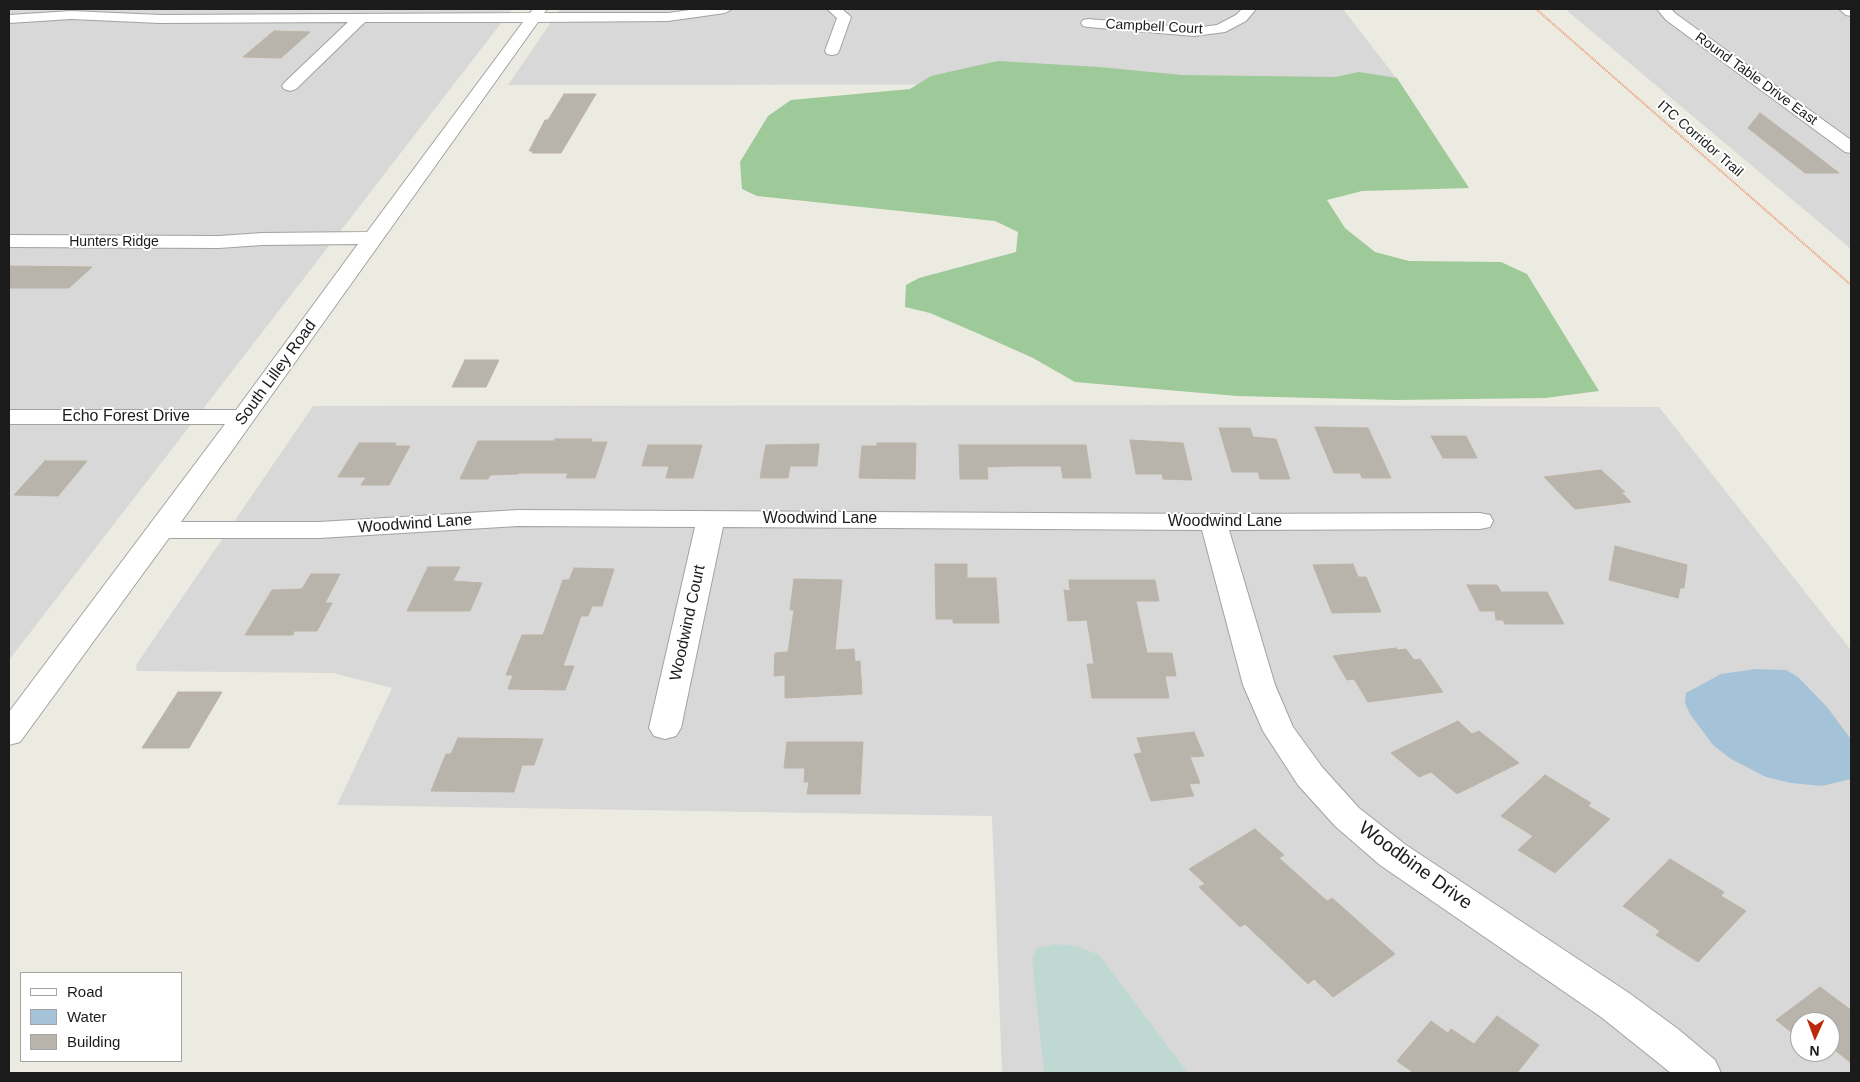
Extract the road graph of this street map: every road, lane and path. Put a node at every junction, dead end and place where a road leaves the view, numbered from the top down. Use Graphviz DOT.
graph roads {
  1 [pos="152,9"];
  2 [pos="725,9"];
  3 [pos="834,9"];
  4 [pos="1249,9"];
  5 [pos="1536,9"];
  6 [pos="1664,9"];
  7 [pos="1846,9"];
  8 [pos="1851,12"];
  9 [pos="138,18"];
  10 [pos="534,18"];
  11 [pos="9,19"];
  12 [pos="360,19"];
  13 [pos="1088,23"];
  14 [pos="1220,29"];
  15 [pos="1238,36"];
  16 [pos="832,52"];
  17 [pos="290,86"];
  18 [pos="1851,148"];
  19 [pos="374,238"];
  20 [pos="9,241"];
  21 [pos="219,242"];
  22 [pos="361,255"];
  23 [pos="1851,285"];
  24 [pos="9,417"];
  25 [pos="243,417"];
  26 [pos="711,518"];
  27 [pos="1480,521"];
  28 [pos="1213,522"];
  29 [pos="160,530"];
  30 [pos="665,728"];
  31 [pos="9,734"];
  32 [pos="1700,1073"];
  1 -- 9 [label="street"];
  2 -- 10 [label="street"];
  3 -- 16 [label="street"];
  4 -- 14 [label="street, Campbell Court"];
  5 -- 23 [label="path, ITC Corridor Trail"];
  6 -- 18 [label="street, Round Table Drive East"];
  7 -- 8 [label="street"];
  9 -- 11 [label="street"];
  9 -- 12 [label="street"];
  10 -- 12 [label="street"];
  10 -- 19 [label="street, South Lilley Road"];
  12 -- 17 [label="street"];
  13 -- 14 [label="street, Campbell Court"];
  14 -- 15 [label="street, Campbell Court"];
  19 -- 21 [label="street, Hunters Ridge"];
  19 -- 22 [label="street, South Lilley Road"];
  20 -- 21 [label="street, Hunters Ridge"];
  21 -- 22 [label="street, Hunters Ridge"];
  22 -- 25 [label="street, South Lilley Road"];
  24 -- 25 [label="street, Echo Forest Drive"];
  25 -- 29 [label="street, South Lilley Road"];
  26 -- 28 [label="street, Woodwind Lane"];
  26 -- 29 [label="street, Woodwind Lane"];
  26 -- 30 [label="street, Woodwind Court"];
  27 -- 28 [label="street, Woodwind Lane"];
  28 -- 32 [label="street, Woodbine Drive"];
  29 -- 31 [label="street, South Lilley Road"];
}
